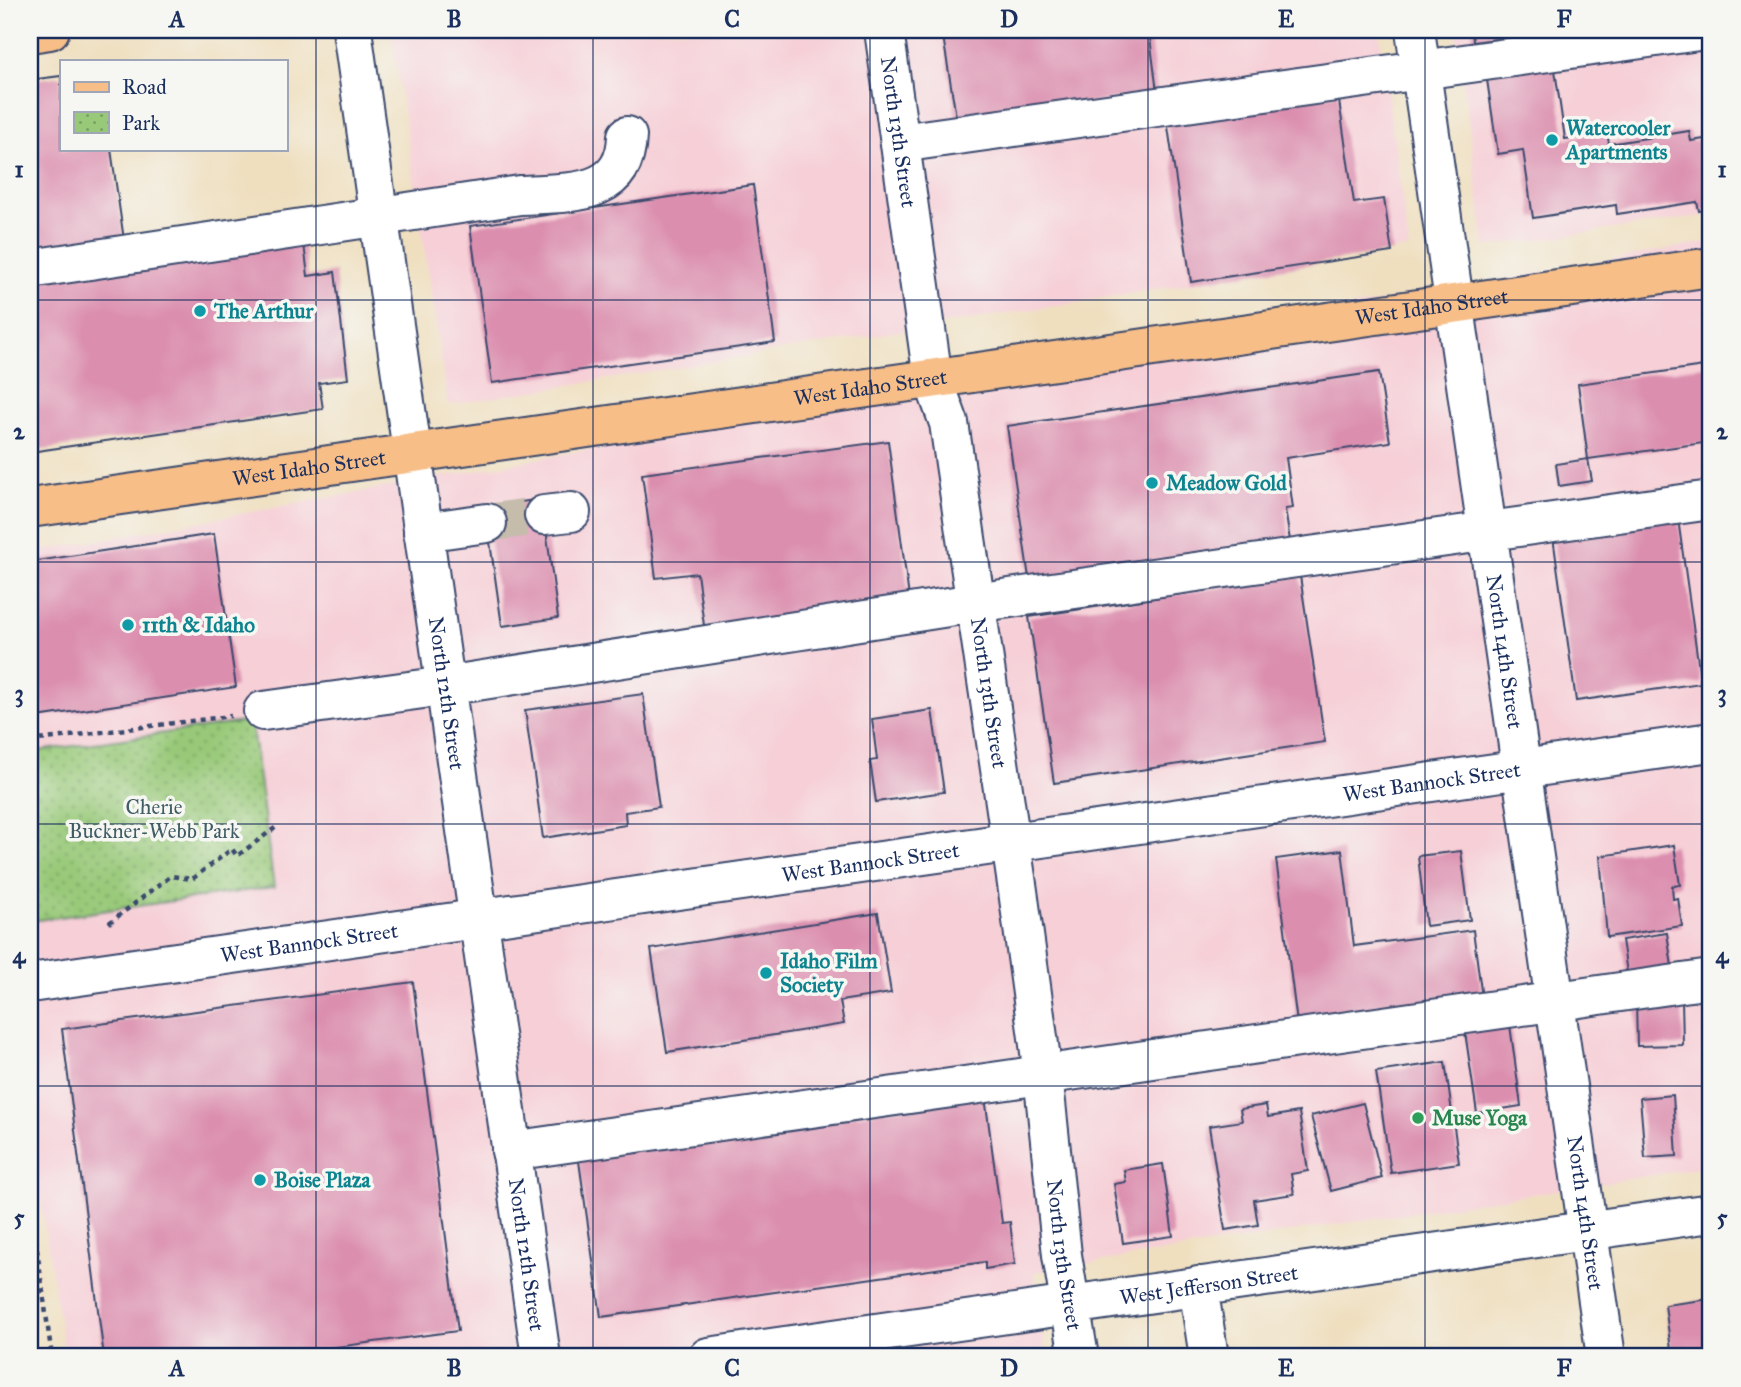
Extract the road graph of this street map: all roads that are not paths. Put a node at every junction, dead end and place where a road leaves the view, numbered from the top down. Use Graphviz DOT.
graph roads {
  1 [pos="50,30"];
  2 [pos="352,30"];
  3 [pos="884,30"];
  4 [pos="1415,30"];
  5 [pos="1706,30"];
  6 [pos="30,33"];
  7 [pos="1421,71"];
  8 [pos="627,136"];
  9 [pos="900,143"];
  10 [pos="378,217"];
  11 [pos="1711,267"];
  12 [pos="30,269"];
  13 [pos="1455,305"];
  14 [pos="933,379"];
  15 [pos="412,454"];
  16 [pos="1711,500"];
  17 [pos="30,508"];
  18 [pos="487,523"];
  19 [pos="1487,530"];
  20 [pos="423,532"];
  21 [pos="974,603"];
  22 [pos="446,686"];
  23 [pos="263,711"];
  24 [pos="1711,741"];
  25 [pos="1521,769"];
  26 [pos="1010,844"];
  27 [pos="479,920"];
  28 [pos="1711,979"];
  29 [pos="30,983"];
  30 [pos="1555,1001"];
  31 [pos="1043,1074"];
  32 [pos="512,1150"];
  33 [pos="1711,1213"];
  34 [pos="1588,1230"];
  35 [pos="1198,1286"];
  36 [pos="1071,1305"];
  37 [pos="541,1357"];
  38 [pos="708,1357"];
  39 [pos="1079,1357"];
  40 [pos="1209,1357"];
  41 [pos="1606,1357"];
  1 -- 6 [label="main road"];
  2 -- 10 [label="street, North 12th Street"];
  3 -- 9 [label="street, North 13th Street"];
  4 -- 7 [label="street, North 14th Street"];
  5 -- 7 [label="street"];
  7 -- 9 [label="street"];
  7 -- 13 [label="street, North 14th Street"];
  8 -- 10 [label="street"];
  9 -- 14 [label="street, North 13th Street"];
  10 -- 12 [label="street"];
  10 -- 15 [label="street, North 12th Street"];
  11 -- 13 [label="main road, West Idaho Street"];
  13 -- 14 [label="main road, West Idaho Street"];
  13 -- 19 [label="street, North 14th Street"];
  14 -- 15 [label="main road, West Idaho Street"];
  14 -- 21 [label="street, North 13th Street"];
  15 -- 17 [label="main road, West Idaho Street"];
  15 -- 20 [label="street, North 12th Street"];
  16 -- 19 [label="street"];
  18 -- 20 [label="street"];
  19 -- 21 [label="street"];
  19 -- 25 [label="street, North 14th Street"];
  20 -- 22 [label="street, North 12th Street"];
  21 -- 22 [label="street"];
  21 -- 26 [label="street, North 13th Street"];
  22 -- 23 [label="street"];
  22 -- 27 [label="street, North 12th Street"];
  24 -- 25 [label="street, West Bannock Street"];
  25 -- 26 [label="street, West Bannock Street"];
  25 -- 30 [label="street, North 14th Street"];
  26 -- 27 [label="street, West Bannock Street"];
  26 -- 31 [label="street, North 13th Street"];
  27 -- 29 [label="street, West Bannock Street"];
  27 -- 32 [label="street, North 12th Street"];
  28 -- 30 [label="street"];
  30 -- 31 [label="street"];
  30 -- 34 [label="street, North 14th Street"];
  31 -- 32 [label="street"];
  31 -- 36 [label="street, North 13th Street"];
  32 -- 37 [label="street, North 12th Street"];
  33 -- 34 [label="street, West Jefferson Street"];
  34 -- 35 [label="street, West Jefferson Street"];
  34 -- 41 [label="street, North 14th Street"];
  35 -- 36 [label="street, West Jefferson Street"];
  35 -- 40 [label="street"];
  36 -- 38 [label="street, West Jefferson Street"];
  36 -- 39 [label="street, North 13th Street"];
}
